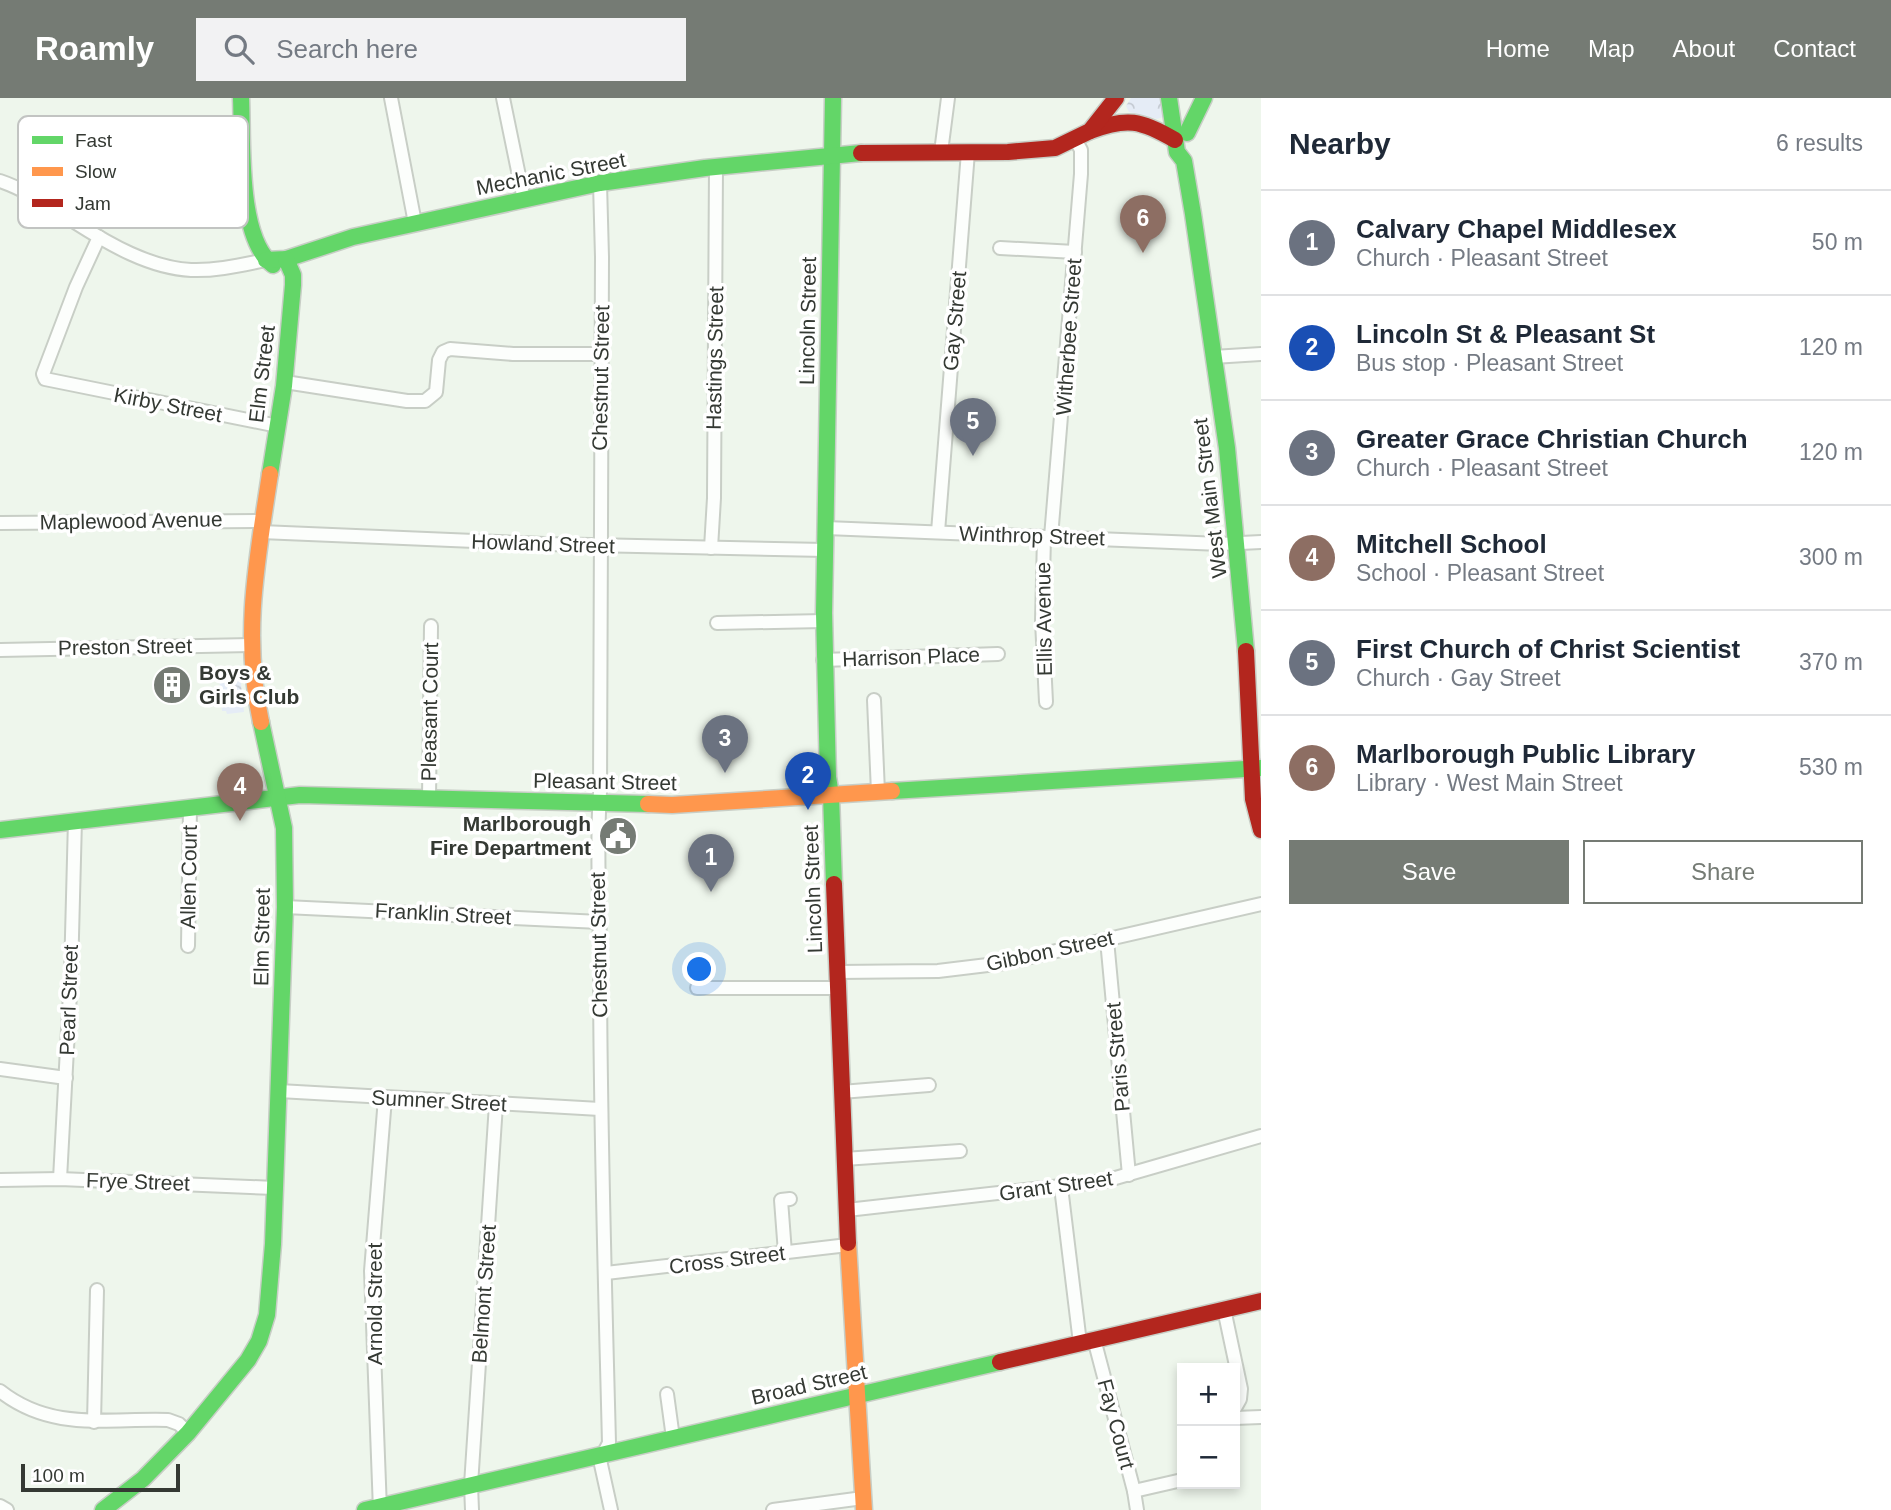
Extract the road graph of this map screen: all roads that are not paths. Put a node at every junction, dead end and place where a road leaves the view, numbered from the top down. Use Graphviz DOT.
graph roads {
  1 [pos="242,98"];
  2 [pos="391,98"];
  3 [pos="503,98"];
  4 [pos="833,98"];
  5 [pos="947,98"];
  6 [pos="1116,98"];
  7 [pos="1169,98"];
  8 [pos="1182,98"];
  9 [pos="1204,98"];
  10 [pos="243,116"];
  11 [pos="1090,131"];
  12 [pos="1181,137"];
  13 [pos="1075,139"];
  14 [pos="941,152"];
  15 [pos="968,152"];
  16 [pos="833,156"];
  17 [pos="716,167"];
  18 [pos="0,181"];
  19 [pos="600,183"];
  20 [pos="18,190"];
  21 [pos="248,200"];
  22 [pos="524,200"];
  23 [pos="415,223"];
  24 [pos="84,228"];
  25 [pos="99,237"];
  26 [pos="332,244"];
  27 [pos="1000,248"];
  28 [pos="1076,252"];
  29 [pos="286,259"];
  30 [pos="266,260"];
  31 [pos="290,307"];
  32 [pos="601,354"];
  33 [pos="1261,354"];
  34 [pos="1213,357"];
  35 [pos="285,382"];
  36 [pos="278,426"];
  37 [pos="0,523"];
  38 [pos="261,526"];
  39 [pos="826,527"];
  40 [pos="938,532"];
  41 [pos="1048,537"];
  42 [pos="1261,542"];
  43 [pos="1238,543"];
  44 [pos="599,545"];
  45 [pos="711,548"];
  46 [pos="825,550"];
  47 [pos="824,621"];
  48 [pos="717,623"];
  49 [pos="431,626"];
  50 [pos="250,645"];
  51 [pos="0,650"];
  52 [pos="998,654"];
  53 [pos="823,660"];
  54 [pos="874,700"];
  55 [pos="1046,702"];
  56 [pos="1256,769"];
  57 [pos="878,792"];
  58 [pos="831,795"];
  59 [pos="278,796"];
  60 [pos="429,799"];
  61 [pos="599,803"];
  62 [pos="190,808"];
  63 [pos="75,820"];
  64 [pos="0,830"];
  65 [pos="1261,830"];
  66 [pos="1261,904"];
  67 [pos="285,907"];
  68 [pos="600,922"];
  69 [pos="1107,940"];
  70 [pos="188,946"];
  71 [pos="837,980"];
  72 [pos="697,988"];
  73 [pos="0,1069"];
  74 [pos="66,1078"];
  75 [pos="929,1085"];
  76 [pos="279,1091"];
  77 [pos="841,1091"];
  78 [pos="384,1098"];
  79 [pos="496,1104"];
  80 [pos="600,1109"];
  81 [pos="1261,1136"];
  82 [pos="960,1151"];
  83 [pos="844,1159"];
  84 [pos="1129,1175"];
  85 [pos="60,1179"];
  86 [pos="0,1180"];
  87 [pos="1061,1187"];
  88 [pos="275,1188"];
  89 [pos="790,1199"];
  90 [pos="847,1210"];
  91 [pos="848,1245"];
  92 [pos="785,1253"];
  93 [pos="606,1273"];
  94 [pos="97,1290"];
  95 [pos="1261,1301"];
  96 [pos="1224,1309"];
  97 [pos="1087,1341"];
  98 [pos="1235,1363"];
  99 [pos="0,1391"];
  100 [pos="667,1394"];
  101 [pos="858,1395"];
  102 [pos="1261,1417"];
  103 [pos="1240,1418"];
  104 [pos="94,1422"];
  105 [pos="188,1433"];
  106 [pos="673,1438"];
  107 [pos="605,1454"];
  108 [pos="1177,1481"];
  109 [pos="471,1485"];
  110 [pos="1134,1491"];
  111 [pos="863,1504"];
  112 [pos="0,1506"];
  113 [pos="375,1509"];
  114 [pos="7,1510"];
  115 [pos="103,1510"];
  116 [pos="472,1510"];
  117 [pos="611,1510"];
  118 [pos="773,1510"];
  119 [pos="1137,1510"];
  1 -- 10 [label="street, Elm Street"];
  2 -- 23 [label="street"];
  3 -- 22 [label="street"];
  4 -- 16 [label="street, Lincoln Street"];
  5 -- 14 [label="street"];
  6 -- 11 [label="street, Mechanic Street"];
  7 -- 12 [label="street, West Main Street"];
  8 -- 12 [label="street, West Main Street"];
  9 -- 12 [label="street"];
  11 -- 12 [label="street"];
  11 -- 13 [label="street, Mechanic Street"];
  12 -- 34 [label="street, West Main Street"];
  13 -- 15 [label="street, Mechanic Street"];
  13 -- 28 [label="street, Witherbee Street"];
  14 -- 15 [label="street, Mechanic Street"];
  14 -- 16 [label="street, Mechanic Street"];
  15 -- 40 [label="street, Gay Street"];
  16 -- 17 [label="street, Mechanic Street"];
  16 -- 39 [label="street, Lincoln Street"];
  17 -- 19 [label="street, Mechanic Street"];
  17 -- 45 [label="street, Hastings Street"];
  18 -- 20 [label="street, Mechanic Street"];
  19 -- 22 [label="street, Mechanic Street"];
  19 -- 32 [label="street, Chestnut Street"];
  21 -- 30 [label="street, Elm Street"];
  22 -- 23 [label="street, Mechanic Street"];
  23 -- 26 [label="street, Mechanic Street"];
  24 -- 25 [label="street, Mechanic Street"];
  25 -- 30 [label="street, Mechanic Street"];
  25 -- 36 [label="street, Kirby Street"];
  26 -- 29 [label="street, Mechanic Street"];
  26 -- 31 [label="street, Elm Street"];
  27 -- 28 [label="street"];
  28 -- 41 [label="street, Witherbee Street"];
  29 -- 30 [label="street, Mechanic Street"];
  29 -- 31 [label="street, Elm Street"];
  30 -- 31 [label="street, Elm Street"];
  31 -- 35 [label="street, Elm Street"];
  32 -- 35 [label="street"];
  32 -- 44 [label="street, Chestnut Street"];
  33 -- 34 [label="street"];
  34 -- 43 [label="street, West Main Street"];
  35 -- 36 [label="street, Elm Street"];
  36 -- 38 [label="street, Elm Street"];
  37 -- 38 [label="street, Maplewood Avenue"];
  38 -- 44 [label="street, Howland Street"];
  38 -- 50 [label="street, Elm Street"];
  39 -- 40 [label="street, Winthrop Street"];
  39 -- 46 [label="street, Lincoln Street"];
  40 -- 41 [label="street, Winthrop Street"];
  41 -- 43 [label="street, Winthrop Street"];
  41 -- 55 [label="street, Ellis Avenue"];
  42 -- 43 [label="street, Winthrop Street"];
  43 -- 56 [label="street, West Main Street"];
  44 -- 45 [label="street, Howland Street"];
  44 -- 61 [label="street, Chestnut Street"];
  45 -- 46 [label="street, Howland Street"];
  46 -- 47 [label="street, Lincoln Street"];
  47 -- 48 [label="street"];
  47 -- 53 [label="street, Lincoln Street"];
  49 -- 60 [label="street, Pleasant Court"];
  50 -- 51 [label="street, Preston Street"];
  50 -- 59 [label="street, Elm Street"];
  52 -- 53 [label="street, Harrison Place"];
  53 -- 58 [label="street, Lincoln Street"];
  54 -- 57 [label="street"];
  56 -- 57 [label="street, Pleasant Street"];
  56 -- 65 [label="street, West Main Street"];
  57 -- 58 [label="street, Pleasant Street"];
  58 -- 61 [label="street, Pleasant Street"];
  58 -- 71 [label="street, Lincoln Street"];
  59 -- 60 [label="street, Pleasant Street"];
  59 -- 62 [label="street, Pleasant Street"];
  59 -- 67 [label="street, Elm Street"];
  60 -- 61 [label="street, Pleasant Street"];
  61 -- 68 [label="street, Chestnut Street"];
  62 -- 63 [label="street, Pleasant Street"];
  62 -- 70 [label="street, Allen Court"];
  63 -- 64 [label="street, Pleasant Street"];
  63 -- 74 [label="street, Pearl Street"];
  66 -- 69 [label="street, Gibbon Street"];
  67 -- 68 [label="street, Franklin Street"];
  67 -- 76 [label="street, Elm Street"];
  68 -- 80 [label="street, Chestnut Street"];
  69 -- 71 [label="street, Gibbon Street"];
  69 -- 84 [label="street, Paris Street"];
  71 -- 72 [label="street, Gibbon Street"];
  71 -- 77 [label="street, Lincoln Street"];
  73 -- 74 [label="street"];
  74 -- 85 [label="street, Pearl Street"];
  75 -- 77 [label="street"];
  76 -- 78 [label="street, Sumner Street"];
  76 -- 88 [label="street, Elm Street"];
  77 -- 83 [label="street, Lincoln Street"];
  78 -- 79 [label="street, Sumner Street"];
  78 -- 113 [label="street, Arnold Street"];
  79 -- 80 [label="street, Sumner Street"];
  79 -- 109 [label="street, Belmont Street"];
  80 -- 93 [label="street, Chestnut Street"];
  81 -- 84 [label="street, Grant Street"];
  82 -- 83 [label="street"];
  83 -- 90 [label="street, Lincoln Street"];
  84 -- 87 [label="street, Grant Street"];
  85 -- 86 [label="street, Frye Street"];
  85 -- 88 [label="street, Frye Street"];
  87 -- 90 [label="street, Grant Street"];
  87 -- 97 [label="street, Fay Court"];
  88 -- 105 [label="street, Elm Street"];
  89 -- 92 [label="street"];
  90 -- 91 [label="street, Lincoln Street"];
  91 -- 92 [label="street, Cross Street"];
  91 -- 101 [label="street, Lincoln Street"];
  92 -- 93 [label="street, Cross Street"];
  93 -- 107 [label="street, Chestnut Street"];
  94 -- 104 [label="street"];
  95 -- 96 [label="street, Broad Street"];
  96 -- 97 [label="street, Broad Street"];
  96 -- 98 [label="street"];
  97 -- 101 [label="street, Broad Street"];
  97 -- 110 [label="street, Fay Court"];
  99 -- 104 [label="street"];
  100 -- 106 [label="street"];
  101 -- 106 [label="street, Broad Street"];
  101 -- 111 [label="street, Lincoln Street"];
  102 -- 103 [label="street"];
  104 -- 105 [label="street"];
  105 -- 115 [label="street, Elm Street"];
  106 -- 107 [label="street, Broad Street"];
  107 -- 109 [label="street, Broad Street"];
  107 -- 117 [label="street, Chestnut Street"];
  108 -- 110 [label="street"];
  109 -- 113 [label="street, Broad Street"];
  109 -- 116 [label="street, Belmont Street"];
  110 -- 119 [label="street, Fay Court"];
  111 -- 118 [label="street"];
  112 -- 114 [label="street"];
}
